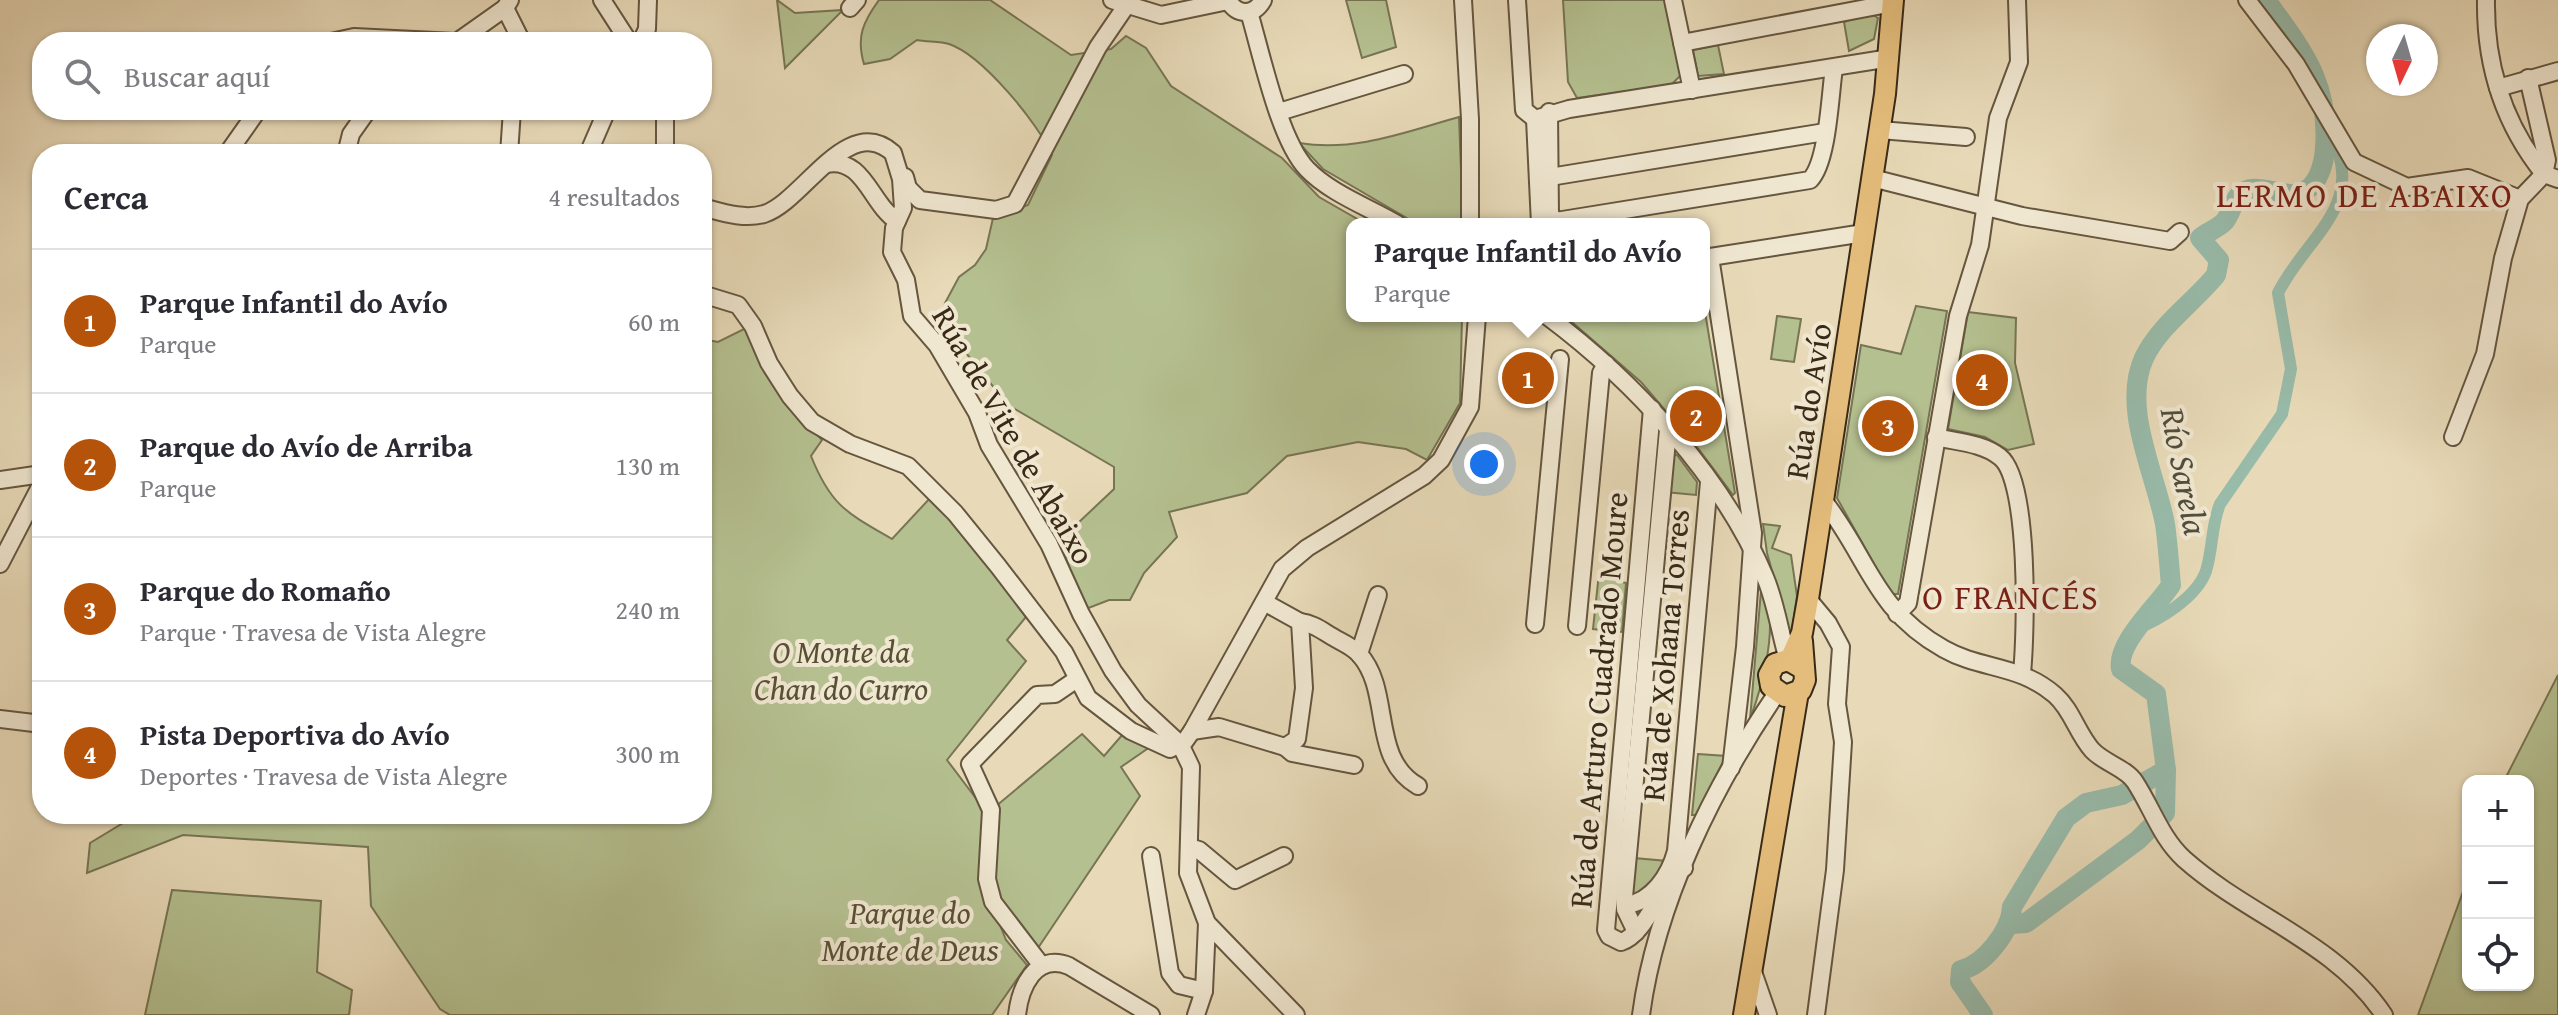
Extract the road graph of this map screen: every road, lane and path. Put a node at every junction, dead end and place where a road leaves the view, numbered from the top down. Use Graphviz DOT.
graph roads {
  1 [pos="602,0"];
  2 [pos="648,0"];
  3 [pos="1228,0"];
  4 [pos="1263,0"];
  5 [pos="1463,0"];
  6 [pos="1517,0"];
  7 [pos="1673,0"];
  8 [pos="2017,0"];
  9 [pos="2247,0"];
  10 [pos="2486,0"];
  11 [pos="1893,2"];
  12 [pos="1119,3"];
  13 [pos="508,4"];
  14 [pos="1249,12"];
  15 [pos="470,32"];
  16 [pos="518,32"];
  17 [pos="623,32"];
  18 [pos="648,32"];
  19 [pos="1682,43"];
  20 [pos="1890,58"];
  21 [pos="1834,68"];
  22 [pos="2558,71"];
  23 [pos="1404,74"];
  24 [pos="2528,78"];
  25 [pos="2498,88"];
  26 [pos="1692,90"];
  27 [pos="1279,112"];
  28 [pos="1542,116"];
  29 [pos="251,120"];
  30 [pos="361,120"];
  31 [pos="511,120"];
  32 [pos="603,120"];
  33 [pos="665,120"];
  34 [pos="1880,130"];
  35 [pos="1825,132"];
  36 [pos="1966,137"];
  37 [pos="234,144"];
  38 [pos="348,144"];
  39 [pos="510,144"];
  40 [pos="592,144"];
  41 [pos="665,144"];
  42 [pos="826,164"];
  43 [pos="900,171"];
  44 [pos="2551,176"];
  45 [pos="1550,177"];
  46 [pos="1872,178"];
  47 [pos="2520,199"];
  48 [pos="1988,206"];
  49 [pos="712,209"];
  50 [pos="1387,218"];
  51 [pos="1470,218"];
  52 [pos="1540,218"];
  53 [pos="1552,218"];
  54 [pos="1572,218"];
  55 [pos="897,221"];
  56 [pos="2180,232"];
  57 [pos="1864,233"];
  58 [pos="1710,258"];
  59 [pos="1710,275"];
  60 [pos="712,297"];
  61 [pos="1477,322"];
  62 [pos="1554,322"];
  63 [pos="1560,359"];
  64 [pos="1606,364"];
  65 [pos="1652,409"];
  66 [pos="1668,430"];
  67 [pos="1936,437"];
  68 [pos="2453,437"];
  69 [pos="0,480"];
  70 [pos="32,480"];
  71 [pos="1709,482"];
  72 [pos="32,493"];
  73 [pos="1748,497"];
  74 [pos="1823,500"];
  75 [pos="1730,515"];
  76 [pos="1752,551"];
  77 [pos="0,564"];
  78 [pos="1378,595"];
  79 [pos="1808,599"];
  80 [pos="1264,602"];
  81 [pos="1897,614"];
  82 [pos="1300,622"];
  83 [pos="1535,624"];
  84 [pos="1577,626"];
  85 [pos="1359,654"];
  86 [pos="2022,673"];
  87 [pos="1785,677"];
  88 [pos="1077,679"];
  89 [pos="1739,715"];
  90 [pos="0,719"];
  91 [pos="32,723"];
  92 [pos="1753,728"];
  93 [pos="1192,731"];
  94 [pos="1180,744"];
  95 [pos="1285,747"];
  96 [pos="1354,765"];
  97 [pos="1731,768"];
  98 [pos="1418,786"];
  99 [pos="1701,827"];
  100 [pos="1189,847"];
  101 [pos="1682,853"];
  102 [pos="1151,856"];
  103 [pos="1284,856"];
  104 [pos="1625,905"];
  105 [pos="1207,923"];
  106 [pos="1636,932"];
  107 [pos="1042,966"];
  108 [pos="1751,968"];
  109 [pos="1204,991"];
  110 [pos="1017,1015"];
  111 [pos="1151,1015"];
  112 [pos="1196,1015"];
  113 [pos="1296,1015"];
  114 [pos="1641,1015"];
  115 [pos="1744,1015"];
  116 [pos="1768,1015"];
  117 [pos="1816,1015"];
  118 [pos="2384,1015"];
  1 -- 17 [label="street"];
  2 -- 18 [label="street"];
  3 -- 12 [label="street"];
  3 -- 14 [label="street"];
  4 -- 14 [label="street"];
  5 -- 51 [label="street"];
  6 -- 28 [label="street"];
  7 -- 19 [label="street"];
  8 -- 48 [label="street"];
  9 -- 47 [label="street"];
  10 -- 25 [label="street"];
  11 -- 19 [label="street"];
  11 -- 20 [label="main road, Rúa do Avío"];
  12 -- 43 [label="street"];
  13 -- 15 [label="street"];
  13 -- 16 [label="street"];
  14 -- 27 [label="street"];
  19 -- 26 [label="street"];
  20 -- 21 [label="street"];
  20 -- 34 [label="main road, Rúa do Avío"];
  21 -- 26 [label="street"];
  21 -- 35 [label="street"];
  22 -- 24 [label="street"];
  23 -- 27 [label="street"];
  24 -- 25 [label="street"];
  24 -- 44 [label="street"];
  25 -- 44 [label="street"];
  26 -- 28 [label="street"];
  27 -- 50 [label="street"];
  28 -- 45 [label="street"];
  28 -- 52 [label="street"];
  29 -- 37 [label="street"];
  30 -- 38 [label="street"];
  31 -- 39 [label="street"];
  32 -- 40 [label="street"];
  33 -- 41 [label="street"];
  34 -- 36 [label="street"];
  34 -- 46 [label="main road, Rúa do Avío"];
  35 -- 45 [label="street"];
  35 -- 54 [label="street"];
  42 -- 43 [label="street"];
  42 -- 49 [label="street"];
  42 -- 55 [label="street"];
  43 -- 55 [label="street, Rúa de Vite de Abaixo"];
  44 -- 47 [label="street"];
  45 -- 53 [label="street"];
  46 -- 48 [label="street"];
  46 -- 57 [label="main road, Rúa do Avío"];
  47 -- 68 [label="street"];
  48 -- 56 [label="street"];
  48 -- 67 [label="street"];
  55 -- 94 [label="street, Rúa de Vite de Abaixo"];
  57 -- 58 [label="street"];
  57 -- 74 [label="main road, Rúa do Avío"];
  59 -- 73 [label="street"];
  60 -- 88 [label="street"];
  61 -- 80 [label="street"];
  62 -- 64 [label="street"];
  63 -- 83 [label="street"];
  64 -- 65 [label="street"];
  64 -- 84 [label="street"];
  65 -- 66 [label="street"];
  65 -- 106 [label="street, Rúa de Arturo Cuadrado Moure"];
  66 -- 71 [label="street"];
  66 -- 104 [label="street, Rúa de Arturo Cuadrado Moure"];
  67 -- 81 [label="street"];
  67 -- 86 [label="street"];
  69 -- 70 [label="street"];
  71 -- 75 [label="street"];
  71 -- 101 [label="street, Rúa de Xohana Torres"];
  72 -- 77 [label="street"];
  73 -- 75 [label="street"];
  73 -- 76 [label="street"];
  74 -- 79 [label="main road, Rúa do Avío"];
  74 -- 81 [label="street"];
  75 -- 76 [label="street"];
  76 -- 87 [label="street"];
  76 -- 89 [label="street"];
  78 -- 85 [label="street"];
  79 -- 87 [label="main road, Rúa do Avío"];
  79 -- 117 [label="street"];
  80 -- 82 [label="street"];
  80 -- 93 [label="street"];
  81 -- 86 [label="street"];
  82 -- 85 [label="street"];
  82 -- 95 [label="street"];
  85 -- 98 [label="street"];
  86 -- 118 [label="street"];
  87 -- 92 [label="street"];
  87 -- 108 [label="main road, Rúa do Avío"];
  88 -- 94 [label="street"];
  88 -- 107 [label="street"];
  89 -- 92 [label="street"];
  89 -- 97 [label="street"];
  90 -- 91 [label="street"];
  92 -- 97 [label="street"];
  93 -- 94 [label="street"];
  93 -- 95 [label="street"];
  94 -- 100 [label="street"];
  95 -- 96 [label="street"];
  97 -- 99 [label="street"];
  99 -- 101 [label="street"];
  99 -- 101 [label="street, Rúa de Xohana Torres"];
  100 -- 103 [label="street"];
  100 -- 105 [label="street"];
  101 -- 104 [label="street, Rúa de Xohana Torres"];
  101 -- 106 [label="street"];
  101 -- 114 [label="street"];
  102 -- 109 [label="street"];
  104 -- 106 [label="street, Rúa de Arturo Cuadrado Moure"];
  105 -- 109 [label="street"];
  105 -- 113 [label="street"];
  107 -- 110 [label="street"];
  107 -- 111 [label="street"];
  108 -- 115 [label="main road, Rúa do Avío"];
  108 -- 116 [label="street"];
  109 -- 112 [label="street"];
}
